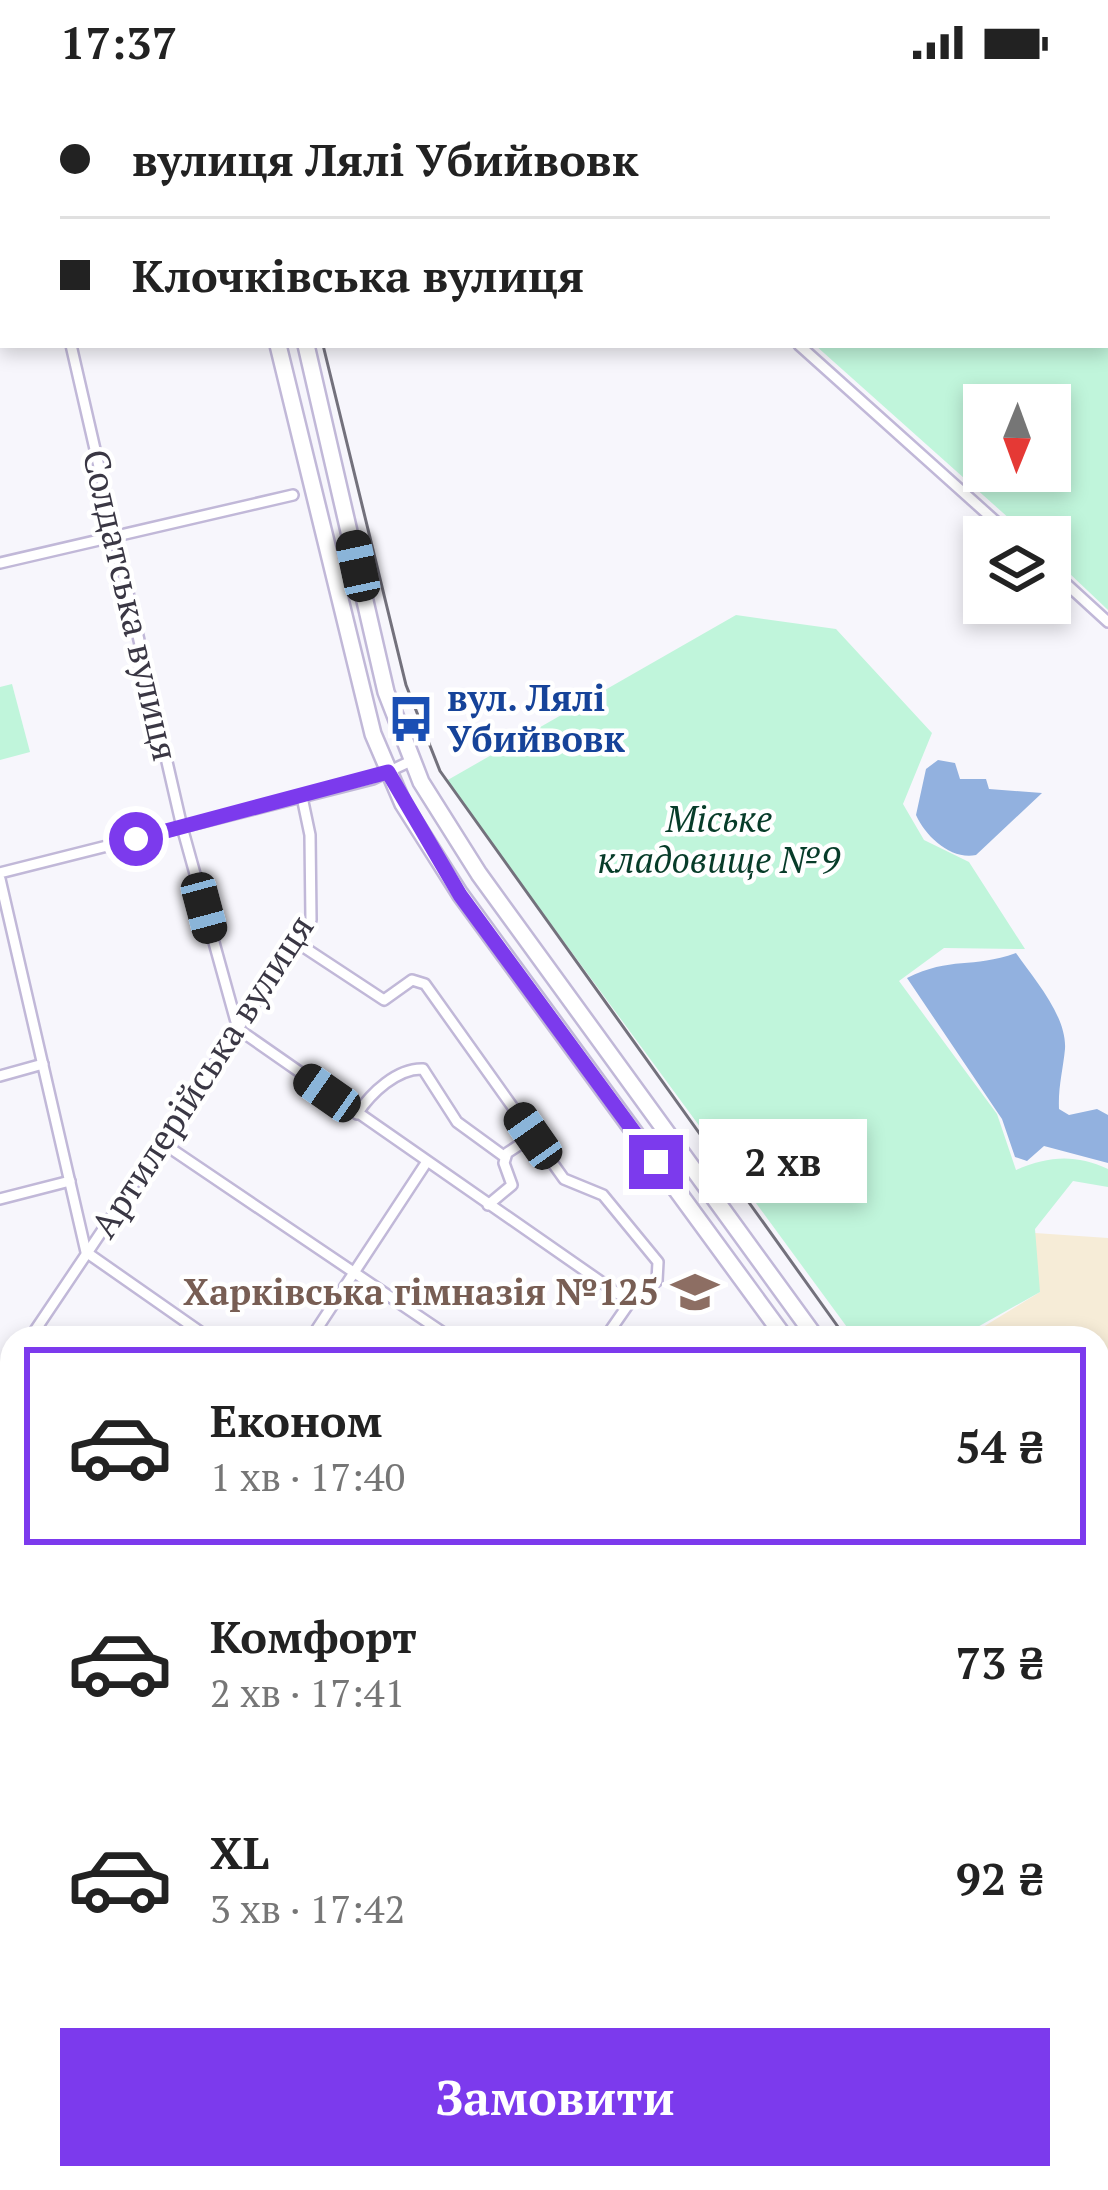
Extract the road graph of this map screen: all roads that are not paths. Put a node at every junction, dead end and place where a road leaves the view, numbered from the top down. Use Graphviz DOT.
graph roads {
  1 [pos="72,348"];
  2 [pos="279,348"];
  3 [pos="307,348"];
  4 [pos="806,348"];
  5 [pos="293,495"];
  6 [pos="990,516"];
  7 [pos="112,537"];
  8 [pos="0,563"];
  9 [pos="1071,588"];
  10 [pos="1108,622"];
  11 [pos="411,761"];
  12 [pos="388,772"];
  13 [pos="302,797"];
  14 [pos="182,827"];
  15 [pos="0,876"];
  16 [pos="296,942"];
  17 [pos="238,1029"];
  18 [pos="43,1064"];
  19 [pos="0,1076"];
  20 [pos="357,1114"];
  21 [pos="533,1136"];
  22 [pos="161,1142"];
  23 [pos="505,1157"];
  24 [pos="427,1163"];
  25 [pos="70,1181"];
  26 [pos="0,1199"];
  27 [pos="488,1205"];
  28 [pos="86,1252"];
  29 [pos="355,1271"];
  30 [pos="630,1302"];
  31 [pos="38,1326"];
  32 [pos="192,1326"];
  33 [pos="319,1326"];
  34 [pos="434,1326"];
  35 [pos="613,1326"];
  36 [pos="775,1326"];
  37 [pos="807,1326"];
  1 -- 7 [label="street, Солдатська вулиця"];
  2 -- 12 [label="main road"];
  3 -- 11 [label="main road"];
  4 -- 6 [label="street"];
  5 -- 7 [label="street"];
  7 -- 8 [label="street"];
  7 -- 14 [label="street, Солдатська вулиця"];
  9 -- 10 [label="street"];
  11 -- 12 [label="street"];
  11 -- 37 [label="main road"];
  12 -- 13 [label="street"];
  12 -- 36 [label="main road"];
  13 -- 14 [label="street"];
  13 -- 16 [label="street, Артилерійська вулиця"];
  14 -- 15 [label="street"];
  14 -- 17 [label="street, Солдатська вулиця"];
  15 -- 18 [label="street"];
  16 -- 17 [label="street, Артилерійська вулиця"];
  16 -- 21 [label="street"];
  17 -- 20 [label="street"];
  17 -- 22 [label="street, Артилерійська вулиця"];
  18 -- 19 [label="street"];
  18 -- 25 [label="street"];
  20 -- 23 [label="street"];
  20 -- 24 [label="street"];
  21 -- 23 [label="street"];
  21 -- 30 [label="street"];
  22 -- 28 [label="street, Артилерійська вулиця"];
  22 -- 29 [label="street"];
  23 -- 27 [label="street"];
  24 -- 27 [label="street"];
  24 -- 29 [label="street"];
  25 -- 26 [label="street"];
  25 -- 28 [label="street"];
  27 -- 30 [label="street"];
  28 -- 31 [label="street, Артилерійська вулиця"];
  28 -- 32 [label="street"];
  29 -- 33 [label="street"];
  29 -- 34 [label="street"];
  30 -- 35 [label="street"];
}
